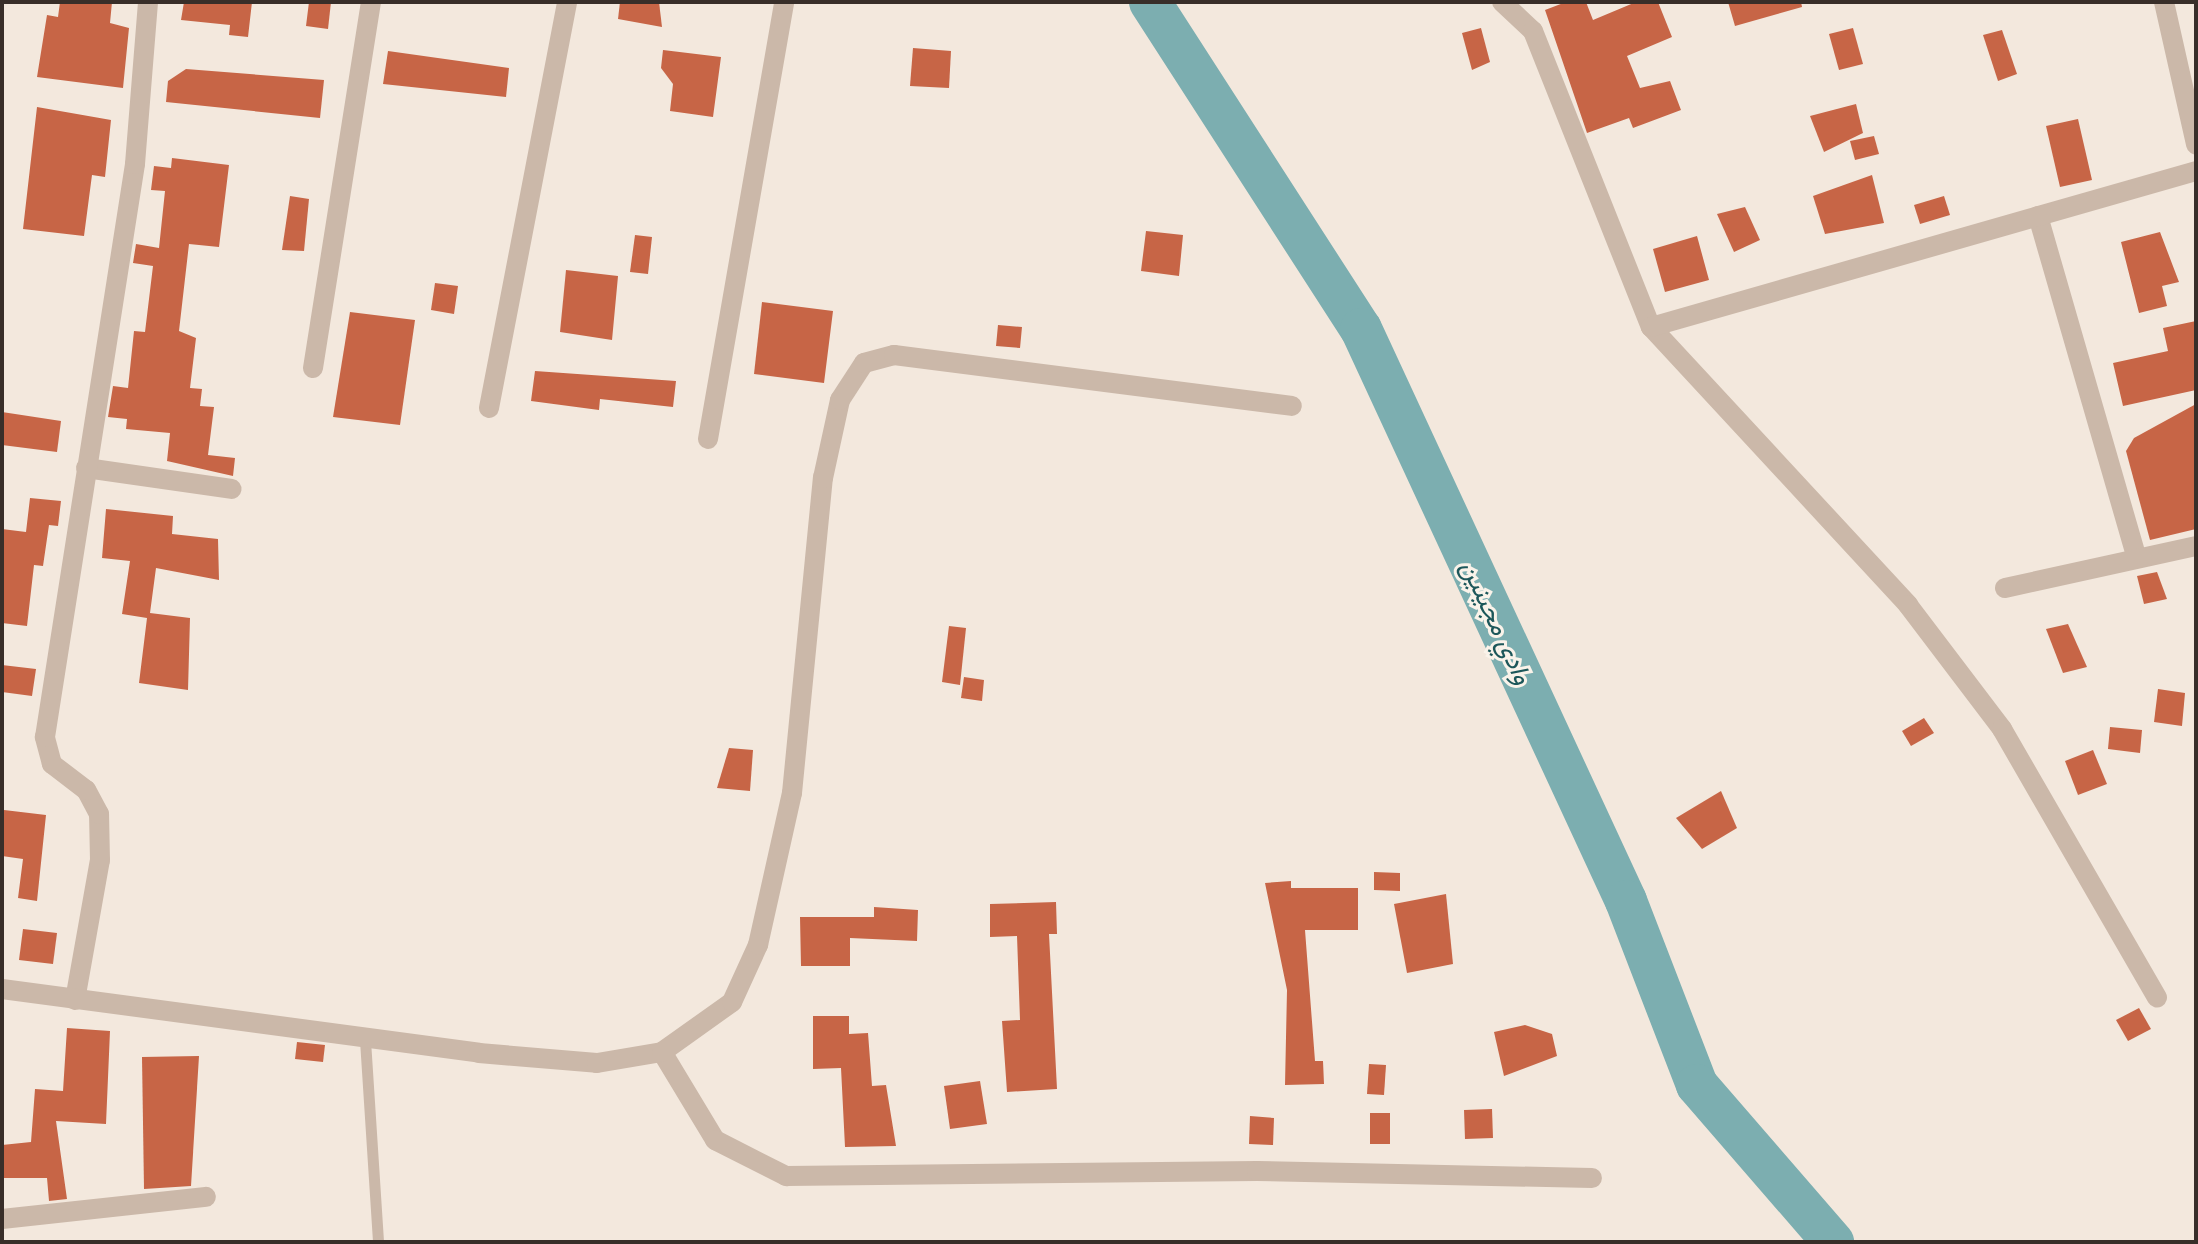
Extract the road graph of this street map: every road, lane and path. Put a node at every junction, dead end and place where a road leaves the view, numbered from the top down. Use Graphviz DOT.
graph roads {
  1 [pos="148,2"];
  2 [pos="371,2"];
  3 [pos="567,2"];
  4 [pos="784,2"];
  5 [pos="1534,2"];
  6 [pos="2164,2"];
  7 [pos="1508,7"];
  8 [pos="2196,144"];
  9 [pos="2196,171"];
  10 [pos="2038,216"];
  11 [pos="1651,327"];
  12 [pos="313,368"];
  13 [pos="1292,406"];
  14 [pos="489,408"];
  15 [pos="708,439"];
  16 [pos="86,468"];
  17 [pos="231,489"];
  18 [pos="2196,546"];
  19 [pos="2137,558"];
  20 [pos="2005,588"];
  21 [pos="2,989"];
  22 [pos="2157,997"];
  23 [pos="75,1000"];
  24 [pos="365,1040"];
  25 [pos="662,1052"];
  26 [pos="1592,1178"];
  27 [pos="206,1197"];
  28 [pos="2,1219"];
  29 [pos="378,1242"];
  1 -- 16 [label="street"];
  2 -- 12 [label="street"];
  3 -- 14 [label="street"];
  4 -- 15 [label="street"];
  5 -- 7 [label="street"];
  6 -- 8 [label="street"];
  7 -- 11 [label="street"];
  9 -- 10 [label="street"];
  10 -- 11 [label="street"];
  10 -- 19 [label="street"];
  11 -- 22 [label="street"];
  13 -- 25 [label="street"];
  16 -- 17 [label="street"];
  16 -- 23 [label="street"];
  18 -- 19 [label="street"];
  19 -- 20 [label="street"];
  21 -- 23 [label="street"];
  23 -- 24 [label="street"];
  24 -- 25 [label="street"];
  24 -- 29 [label="lane"];
  25 -- 26 [label="street"];
  27 -- 28 [label="street"];
}
